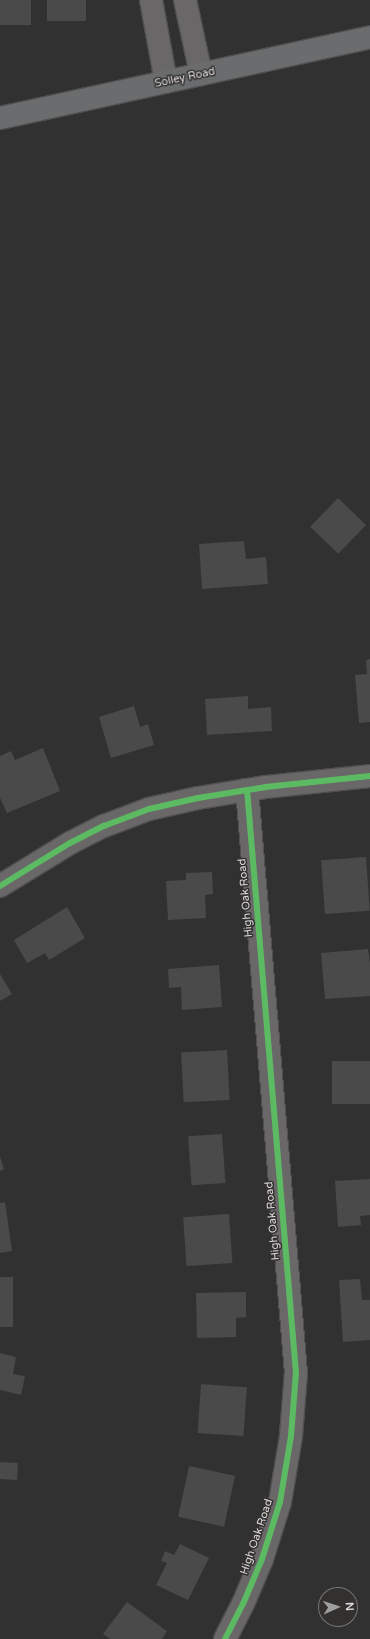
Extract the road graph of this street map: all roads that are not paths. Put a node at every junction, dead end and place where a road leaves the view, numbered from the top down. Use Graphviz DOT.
graph roads {
  1 [pos="151,0"];
  2 [pos="185,0"];
  3 [pos="370,37"];
  4 [pos="201,74"];
  5 [pos="166,82"];
  6 [pos="0,118"];
  7 [pos="370,776"];
  8 [pos="248,790"];
  9 [pos="0,886"];
  10 [pos="225,1639"];
  1 -- 5 [label="street"];
  2 -- 4 [label="street"];
  3 -- 4 [label="main road, Solley Road"];
  4 -- 5 [label="main road, Solley Road"];
  5 -- 6 [label="main road, Solley Road"];
  7 -- 8 [label="street"];
  8 -- 9 [label="street"];
  8 -- 10 [label="street, High Oak Road"];
}
